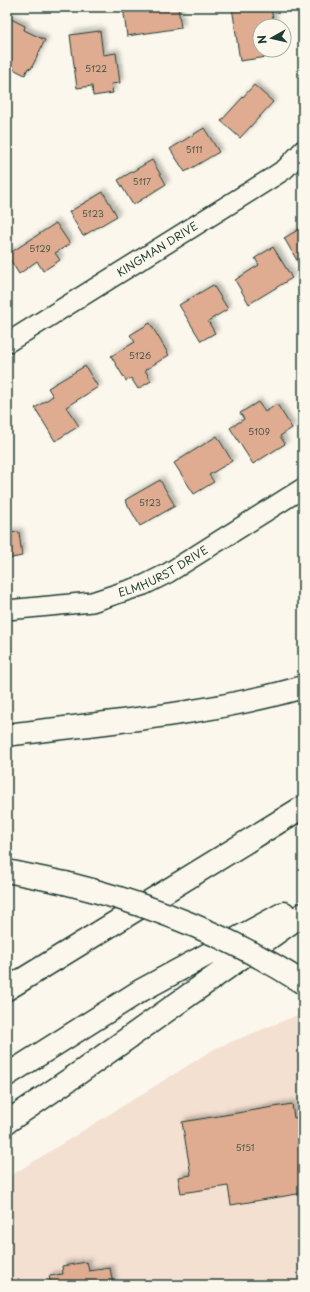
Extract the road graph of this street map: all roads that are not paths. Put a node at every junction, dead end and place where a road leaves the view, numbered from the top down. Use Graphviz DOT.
graph roads {
  1 [pos="303,150"];
  2 [pos="7,343"];
  3 [pos="303,488"];
  4 [pos="7,610"];
  5 [pos="303,686"];
  6 [pos="7,735"];
  7 [pos="303,807"];
  8 [pos="7,871"];
  9 [pos="303,903"];
  10 [pos="303,914"];
  11 [pos="303,983"];
  12 [pos="7,990"];
  13 [pos="7,1075"];
  14 [pos="7,1122"];
  1 -- 2 [label="street, KINGMAN DRIVE"];
  3 -- 4 [label="street, ELMHURST DRIVE"];
  5 -- 6 [label="highway"];
  7 -- 12 [label="highway"];
  8 -- 11 [label="highway, bridge"];
  9 -- 13 [label="highway"];
  10 -- 14 [label="highway"];
}
